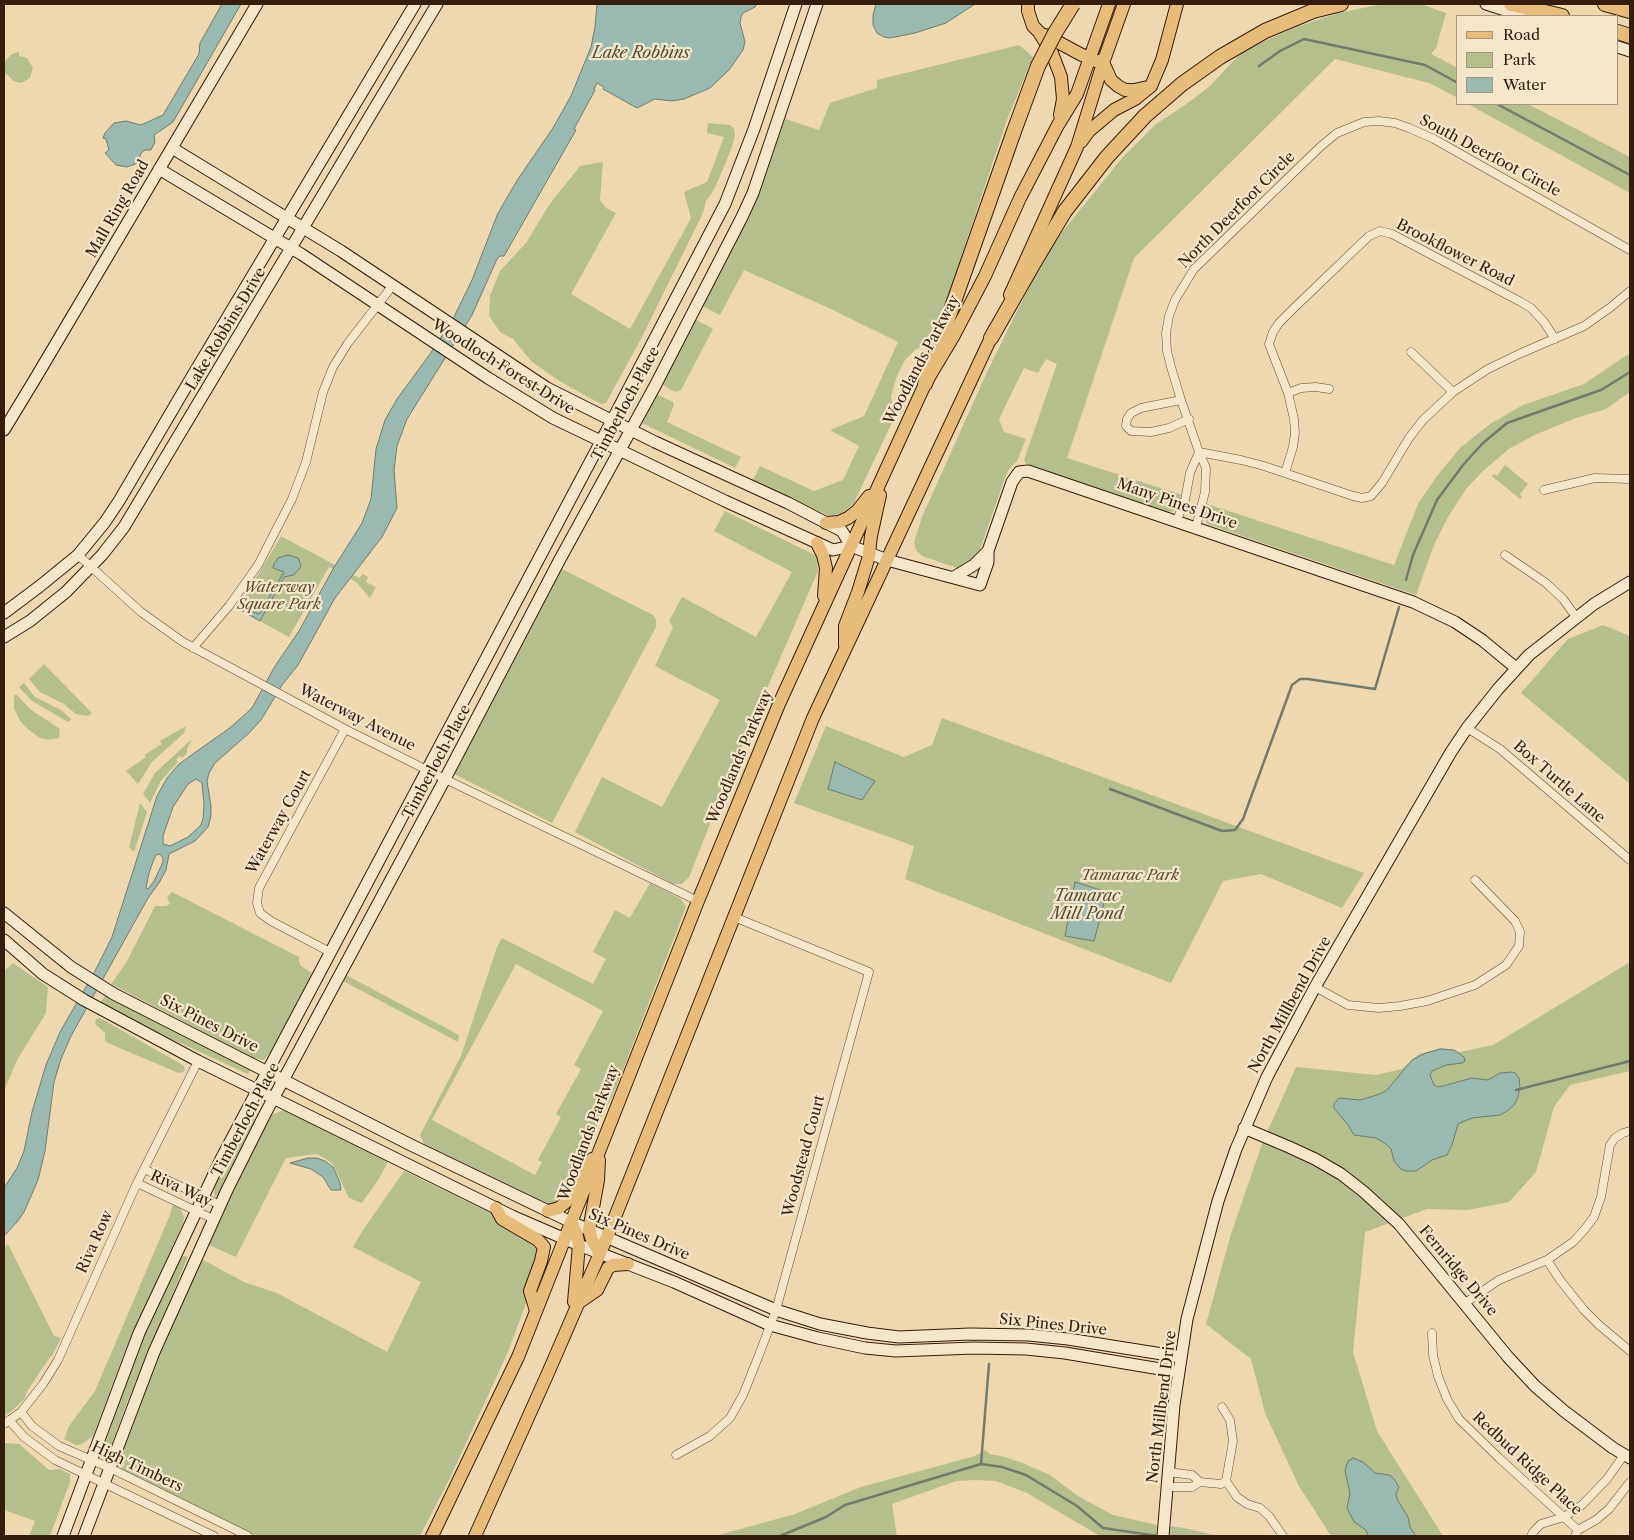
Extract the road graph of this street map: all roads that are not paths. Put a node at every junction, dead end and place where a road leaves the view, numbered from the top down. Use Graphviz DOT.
graph roads {
  1 [pos="258,4"];
  2 [pos="415,4"];
  3 [pos="437,4"];
  4 [pos="796,4"];
  5 [pos="817,4"];
  6 [pos="1028,4"];
  7 [pos="1073,4"];
  8 [pos="1109,4"];
  9 [pos="1124,4"];
  10 [pos="1177,4"];
  11 [pos="1341,4"];
  12 [pos="1486,4"];
  13 [pos="1511,4"];
  14 [pos="1605,4"];
  15 [pos="1630,11"];
  16 [pos="1521,15"];
  17 [pos="1558,15"];
  18 [pos="1039,32"];
  19 [pos="391,43"];
  20 [pos="1092,52"];
  21 [pos="408,53"];
  22 [pos="1103,63"];
  23 [pos="1151,86"];
  24 [pos="1058,125"];
  25 [pos="338,132"];
  26 [pos="352,144"];
  27 [pos="1077,147"];
  28 [pos="172,148"];
  29 [pos="1308,158"];
  30 [pos="159,169"];
  31 [pos="288,218"];
  32 [pos="304,227"];
  33 [pos="276,238"];
  34 [pos="291,248"];
  35 [pos="1630,250"];
  36 [pos="697,258"];
  37 [pos="715,267"];
  38 [pos="393,285"];
  39 [pos="1630,291"];
  40 [pos="378,304"];
  41 [pos="991,338"];
  42 [pos="1555,340"];
  43 [pos="1411,352"];
  44 [pos="925,384"];
  45 [pos="1329,389"];
  46 [pos="1453,392"];
  47 [pos="1288,393"];
  48 [pos="1181,400"];
  49 [pos="1189,419"];
  50 [pos="612,421"];
  51 [pos="4,430"];
  52 [pos="630,430"];
  53 [pos="601,442"];
  54 [pos="619,451"];
  55 [pos="1199,452"];
  56 [pos="144,458"];
  57 [pos="161,468"];
  58 [pos="1285,473"];
  59 [pos="883,478"];
  60 [pos="1630,479"];
  61 [pos="1544,490"];
  62 [pos="1177,520"];
  63 [pos="826,523"];
  64 [pos="1196,526"];
  65 [pos="817,543"];
  66 [pos="851,546"];
  67 [pos="988,551"];
  68 [pos="870,553"];
  69 [pos="78,555"];
  70 [pos="1505,556"];
  71 [pos="887,560"];
  72 [pos="92,566"];
  73 [pos="954,577"];
  74 [pos="1630,582"];
  75 [pos="822,611"];
  76 [pos="4,613"];
  77 [pos="1576,617"];
  78 [pos="4,637"];
  79 [pos="193,648"];
  80 [pos="845,650"];
  81 [pos="1516,668"];
  82 [pos="1467,728"];
  83 [pos="345,729"];
  84 [pos="427,770"];
  85 [pos="445,779"];
  86 [pos="1630,860"];
  87 [pos="1475,880"];
  88 [pos="698,901"];
  89 [pos="4,913"];
  90 [pos="734,917"];
  91 [pos="4,940"];
  92 [pos="330,952"];
  93 [pos="1314,987"];
  94 [pos="198,1061"];
  95 [pos="268,1071"];
  96 [pos="284,1079"];
  97 [pos="258,1090"];
  98 [pos="274,1098"];
  99 [pos="1244,1128"];
  100 [pos="1630,1132"];
  101 [pos="411,1144"];
  102 [pos="600,1149"];
  103 [pos="402,1161"];
  104 [pos="144,1169"];
  105 [pos="137,1183"];
  106 [pos="203,1197"];
  107 [pos="220,1205"];
  108 [pos="496,1208"];
  109 [pos="196,1210"];
  110 [pos="548,1211"];
  111 [pos="213,1219"];
  112 [pos="571,1222"];
  113 [pos="590,1230"];
  114 [pos="606,1237"];
  115 [pos="564,1239"];
  116 [pos="181,1242"];
  117 [pos="579,1245"];
  118 [pos="198,1250"];
  119 [pos="599,1252"];
  120 [pos="1547,1260"];
  121 [pos="628,1264"];
  122 [pos="578,1303"];
  123 [pos="1465,1303"];
  124 [pos="776,1310"];
  125 [pos="536,1311"];
  126 [pos="572,1317"];
  127 [pos="770,1325"];
  128 [pos="1432,1333"];
  129 [pos="1049,1337"];
  130 [pos="1048,1351"];
  131 [pos="1630,1351"];
  132 [pos="1180,1357"];
  133 [pos="1178,1372"];
  134 [pos="1222,1407"];
  135 [pos="21,1412"];
  136 [pos="6,1422"];
  137 [pos="676,1455"];
  138 [pos="1627,1456"];
  139 [pos="91,1460"];
  140 [pos="110,1468"];
  141 [pos="1168,1472"];
  142 [pos="86,1475"];
  143 [pos="104,1482"];
  144 [pos="1200,1482"];
  145 [pos="1226,1482"];
  146 [pos="1630,1482"];
  147 [pos="1167,1487"];
  148 [pos="1564,1517"];
  149 [pos="1278,1528"];
  150 [pos="1577,1533"];
  151 [pos="63,1536"];
  152 [pos="84,1536"];
  153 [pos="214,1536"];
  154 [pos="248,1536"];
  155 [pos="432,1536"];
  156 [pos="475,1536"];
  157 [pos="1163,1536"];
  158 [pos="1274,1536"];
  159 [pos="1283,1536"];
  160 [pos="1531,1536"];
  1 -- 28 [label="street, Mall Ring Road"];
  2 -- 19 [label="street, Lake Robbins Drive"];
  3 -- 21 [label="street, Lake Robbins Drive"];
  4 -- 36 [label="street, Timberloch Place"];
  5 -- 37 [label="street, Timberloch Place"];
  6 -- 18 [label="main road"];
  7 -- 44 [label="highway, bridge"];
  8 -- 20 [label="main road, Woodlands Parkway"];
  9 -- 22 [label="main road"];
  10 -- 23 [label="main road"];
  11 -- 41 [label="highway"];
  12 -- 16 [label="street"];
  13 -- 17 [label="highway"];
  14 -- 15 [label="highway"];
  18 -- 20 [label="main road"];
  18 -- 24 [label="main road"];
  19 -- 21 [label="street"];
  19 -- 25 [label="street, Lake Robbins Drive"];
  20 -- 22 [label="main road"];
  20 -- 24 [label="main road, Woodlands Parkway"];
  21 -- 26 [label="street, Lake Robbins Drive"];
  22 -- 23 [label="main road"];
  22 -- 27 [label="main road"];
  23 -- 27 [label="main road"];
  24 -- 44 [label="main road, Woodlands Parkway"];
  25 -- 26 [label="street"];
  25 -- 31 [label="street, Lake Robbins Drive"];
  26 -- 32 [label="street, Lake Robbins Drive"];
  27 -- 41 [label="main road"];
  28 -- 30 [label="street, Mall Ring Road"];
  28 -- 31 [label="street, Woodloch Forest Drive"];
  29 -- 35 [label="street, South Deerfoot Circle"];
  29 -- 48 [label="street, North Deerfoot Circle"];
  30 -- 33 [label="street, Woodloch Forest Drive"];
  30 -- 51 [label="street, Mall Ring Road"];
  31 -- 32 [label="street, Woodloch Forest Drive"];
  31 -- 33 [label="street, Lake Robbins Drive"];
  32 -- 34 [label="street, Lake Robbins Drive"];
  32 -- 38 [label="street, Woodloch Forest Drive"];
  33 -- 34 [label="street, Woodloch Forest Drive"];
  33 -- 56 [label="street, Lake Robbins Drive"];
  34 -- 40 [label="street, Woodloch Forest Drive"];
  34 -- 57 [label="street, Lake Robbins Drive"];
  36 -- 37 [label="street"];
  36 -- 50 [label="street, Timberloch Place"];
  37 -- 52 [label="street, Timberloch Place"];
  38 -- 40 [label="street"];
  38 -- 50 [label="street, Woodloch Forest Drive"];
  39 -- 42 [label="street"];
  40 -- 53 [label="street, Woodloch Forest Drive"];
  40 -- 79 [label="street"];
  41 -- 71 [label="main road"];
  42 -- 46 [label="street"];
  42 -- 47 [label="street, Brookflower Road"];
  43 -- 46 [label="street"];
  44 -- 59 [label="main road, Woodlands Parkway"];
  45 -- 47 [label="street"];
  46 -- 58 [label="street"];
  47 -- 58 [label="street, Brookflower Road"];
  48 -- 49 [label="street, North Deerfoot Circle"];
  48 -- 49 [label="street"];
  49 -- 55 [label="street, North Deerfoot Circle"];
  50 -- 52 [label="street, Woodloch Forest Drive"];
  50 -- 53 [label="street, Timberloch Place"];
  52 -- 54 [label="street, Timberloch Place"];
  52 -- 63 [label="street, Woodloch Forest Drive"];
  53 -- 54 [label="street, Woodloch Forest Drive"];
  53 -- 84 [label="street, Timberloch Place"];
  54 -- 65 [label="street, Woodloch Forest Drive"];
  54 -- 85 [label="street, Timberloch Place"];
  55 -- 58 [label="street"];
  55 -- 62 [label="street"];
  55 -- 64 [label="street, North Deerfoot Circle"];
  56 -- 57 [label="street"];
  56 -- 69 [label="street, Lake Robbins Drive"];
  57 -- 72 [label="street, Lake Robbins Drive"];
  59 -- 63 [label="main road"];
  59 -- 66 [label="main road, Woodlands Parkway"];
  59 -- 68 [label="main road"];
  60 -- 61 [label="street"];
  62 -- 64 [label="street, Many Pines Drive"];
  62 -- 67 [label="street, Many Pines Drive"];
  63 -- 66 [label="street, Woodloch Forest Drive"];
  64 -- 81 [label="street, Many Pines Drive"];
  65 -- 66 [label="street, Woodloch Forest Drive"];
  65 -- 75 [label="main road"];
  66 -- 68 [label="street, Woodloch Forest Drive"];
  66 -- 75 [label="main road, Woodlands Parkway"];
  67 -- 73 [label="street"];
  67 -- 73 [label="street, Many Pines Drive"];
  68 -- 71 [label="street, Woodloch Forest Drive"];
  68 -- 80 [label="main road"];
  69 -- 72 [label="street, Waterway Avenue"];
  69 -- 76 [label="street, Lake Robbins Drive"];
  70 -- 77 [label="street"];
  71 -- 73 [label="street, Many Pines Drive"];
  71 -- 80 [label="main road"];
  72 -- 78 [label="street, Lake Robbins Drive"];
  72 -- 79 [label="street, Waterway Avenue"];
  74 -- 77 [label="street, North Millbend Drive"];
  75 -- 88 [label="main road, Woodlands Parkway"];
  77 -- 81 [label="street, North Millbend Drive"];
  79 -- 83 [label="street, Waterway Avenue"];
  80 -- 90 [label="main road"];
  81 -- 82 [label="street, North Millbend Drive"];
  82 -- 86 [label="street, Box Turtle Lane"];
  82 -- 93 [label="street, North Millbend Drive"];
  83 -- 84 [label="street, Waterway Avenue"];
  83 -- 92 [label="street, Waterway Court"];
  84 -- 85 [label="street, Waterway Avenue"];
  84 -- 92 [label="street, Timberloch Place"];
  85 -- 88 [label="street, Waterway Avenue"];
  85 -- 96 [label="street, Timberloch Place"];
  87 -- 93 [label="street"];
  88 -- 102 [label="main road, Woodlands Parkway"];
  89 -- 95 [label="street, Six Pines Drive"];
  90 -- 114 [label="main road"];
  90 -- 124 [label="street, Woodstead Court"];
  91 -- 94 [label="street, Six Pines Drive"];
  92 -- 95 [label="street, Timberloch Place"];
  93 -- 99 [label="street, North Millbend Drive"];
  94 -- 97 [label="street, Six Pines Drive"];
  94 -- 104 [label="street, Riva Row"];
  95 -- 96 [label="street, Six Pines Drive"];
  95 -- 97 [label="street, Timberloch Place"];
  96 -- 98 [label="street, Timberloch Place"];
  96 -- 101 [label="street, Six Pines Drive"];
  97 -- 98 [label="street, Six Pines Drive"];
  97 -- 106 [label="street, Timberloch Place"];
  98 -- 103 [label="street, Six Pines Drive"];
  98 -- 107 [label="street, Timberloch Place"];
  99 -- 123 [label="street, Fernridge Drive"];
  99 -- 132 [label="street, North Millbend Drive"];
  100 -- 120 [label="street"];
  101 -- 103 [label="street"];
  101 -- 110 [label="street, Six Pines Drive"];
  102 -- 110 [label="main road"];
  102 -- 112 [label="main road, Woodlands Parkway"];
  102 -- 113 [label="main road"];
  103 -- 108 [label="street, Six Pines Drive"];
  104 -- 105 [label="street, Riva Row"];
  104 -- 106 [label="street, Riva Way"];
  105 -- 109 [label="street, Riva Way"];
  105 -- 135 [label="street, Riva Row"];
  106 -- 107 [label="street, Riva Way"];
  106 -- 109 [label="street, Timberloch Place"];
  107 -- 111 [label="street, Timberloch Place"];
  108 -- 115 [label="street, Six Pines Drive"];
  108 -- 125 [label="main road"];
  109 -- 111 [label="street, Riva Way"];
  109 -- 116 [label="street, Timberloch Place"];
  110 -- 112 [label="street, Six Pines Drive"];
  111 -- 118 [label="street, Timberloch Place"];
  112 -- 113 [label="street, Six Pines Drive"];
  112 -- 115 [label="main road, Woodlands Parkway"];
  112 -- 117 [label="main road"];
  113 -- 114 [label="street, Six Pines Drive"];
  113 -- 119 [label="main road"];
  114 -- 119 [label="main road"];
  114 -- 124 [label="street, Six Pines Drive"];
  115 -- 117 [label="street, Six Pines Drive"];
  115 -- 125 [label="main road, Woodlands Parkway"];
  116 -- 118 [label="street"];
  116 -- 139 [label="street, Timberloch Place"];
  117 -- 119 [label="street, Six Pines Drive"];
  117 -- 126 [label="main road"];
  118 -- 140 [label="street, Timberloch Place"];
  119 -- 121 [label="street, Six Pines Drive"];
  119 -- 122 [label="main road"];
  120 -- 123 [label="street"];
  120 -- 131 [label="street"];
  121 -- 122 [label="main road"];
  121 -- 127 [label="street, Six Pines Drive"];
  122 -- 126 [label="main road"];
  123 -- 138 [label="street, Fernridge Drive"];
  124 -- 127 [label="street, Woodstead Court"];
  124 -- 129 [label="street, Six Pines Drive"];
  125 -- 155 [label="main road, Woodlands Parkway"];
  126 -- 156 [label="main road"];
  127 -- 130 [label="street, Six Pines Drive"];
  127 -- 137 [label="street, Woodstead Court"];
  128 -- 148 [label="street, Redbud Ridge Place"];
  129 -- 130 [label="street"];
  129 -- 132 [label="street, Six Pines Drive"];
  130 -- 133 [label="street, Six Pines Drive"];
  132 -- 133 [label="street, North Millbend Drive"];
  133 -- 141 [label="street, North Millbend Drive"];
  134 -- 145 [label="street"];
  135 -- 136 [label="street, Riva Row"];
  135 -- 139 [label="street, High Timbers"];
  136 -- 142 [label="street, High Timbers"];
  138 -- 148 [label="street"];
  139 -- 140 [label="street, High Timbers"];
  139 -- 142 [label="street, Timberloch Place"];
  140 -- 143 [label="street, Timberloch Place"];
  140 -- 154 [label="street, High Timbers"];
  141 -- 144 [label="street"];
  141 -- 147 [label="street, North Millbend Drive"];
  142 -- 143 [label="street, High Timbers"];
  142 -- 151 [label="street, Timberloch Place"];
  143 -- 152 [label="street, Timberloch Place"];
  143 -- 153 [label="street, High Timbers"];
  144 -- 145 [label="street"];
  144 -- 147 [label="street"];
  145 -- 149 [label="street"];
  146 -- 150 [label="street"];
  147 -- 157 [label="street, North Millbend Drive"];
  148 -- 150 [label="street, Redbud Ridge Place"];
  148 -- 160 [label="street"];
  149 -- 158 [label="street"];
  149 -- 159 [label="street"];
}
